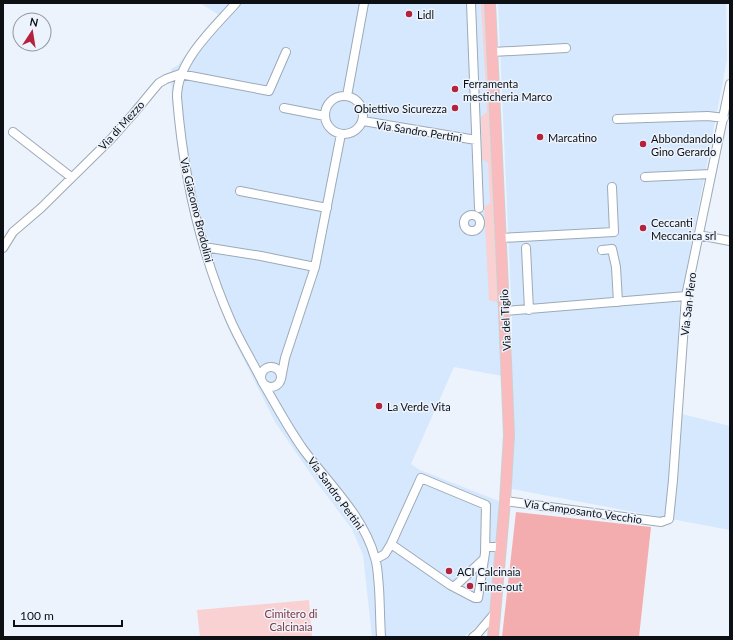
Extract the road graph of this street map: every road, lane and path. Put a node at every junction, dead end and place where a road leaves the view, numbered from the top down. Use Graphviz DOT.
graph roads {
  1 [pos="236,3"];
  2 [pos="364,3"];
  3 [pos="471,3"];
  4 [pos="490,3"];
  5 [pos="566,48"];
  6 [pos="286,52"];
  7 [pos="492,52"];
  8 [pos="180,74"];
  9 [pos="730,84"];
  10 [pos="347,96"];
  11 [pos="284,108"];
  12 [pos="325,116"];
  13 [pos="724,118"];
  14 [pos="617,119"];
  15 [pos="363,121"];
  16 [pos="13,132"];
  17 [pos="341,134"];
  18 [pos="476,140"];
  19 [pos="711,174"];
  20 [pos="72,177"];
  21 [pos="645,177"];
  22 [pos="612,187"];
  23 [pos="240,191"];
  24 [pos="327,208"];
  25 [pos="479,208"];
  26 [pos="471,215"];
  27 [pos="480,221"];
  28 [pos="698,235"];
  29 [pos="501,238"];
  30 [pos="730,241"];
  31 [pos="204,247"];
  32 [pos="3,248"];
  33 [pos="526,248"];
  34 [pos="602,250"];
  35 [pos="315,267"];
  36 [pos="686,296"];
  37 [pos="618,302"];
  38 [pos="529,310"];
  39 [pos="504,311"];
  40 [pos="285,358"];
  41 [pos="252,363"];
  42 [pos="269,367"];
  43 [pos="262,381"];
  44 [pos="280,381"];
  45 [pos="275,404"];
  46 [pos="505,501"];
  47 [pos="661,522"];
  48 [pos="391,544"];
  49 [pos="485,547"];
  50 [pos="501,547"];
  51 [pos="376,558"];
  52 [pos="484,559"];
  53 [pos="454,586"];
  54 [pos="495,613"];
  55 [pos="381,637"];
  56 [pos="473,637"];
  57 [pos="493,637"];
  1 -- 8 [label="street"];
  2 -- 10 [label="street"];
  3 -- 18 [label="street"];
  4 -- 7 [label="main road, Via del Tiglio"];
  5 -- 7 [label="street"];
  6 -- 8 [label="street"];
  7 -- 29 [label="main road, Via del Tiglio"];
  8 -- 20 [label="street, Via di Mezzo"];
  8 -- 31 [label="street, Via Giacomo Brodolini"];
  9 -- 13 [label="street, Via San Piero"];
  10 -- 12 [label="street"];
  10 -- 15 [label="street, Via Sandro Pertini"];
  11 -- 12 [label="street"];
  12 -- 17 [label="street"];
  13 -- 14 [label="street"];
  13 -- 19 [label="street, Via San Piero"];
  15 -- 17 [label="street, Via Sandro Pertini"];
  15 -- 18 [label="street, Via Sandro Pertini"];
  16 -- 20 [label="street"];
  17 -- 24 [label="street"];
  18 -- 25 [label="street"];
  19 -- 21 [label="street"];
  19 -- 28 [label="street, Via San Piero"];
  20 -- 32 [label="street, Via di Mezzo"];
  22 -- 29 [label="street"];
  23 -- 24 [label="street"];
  24 -- 35 [label="street"];
  25 -- 26 [label="street"];
  25 -- 27 [label="street"];
  26 -- 27 [label="street"];
  26 -- 27 [label="street"];
  28 -- 30 [label="street"];
  28 -- 36 [label="street, Via San Piero"];
  29 -- 39 [label="main road, Via del Tiglio"];
  31 -- 35 [label="street"];
  31 -- 41 [label="street, Via Giacomo Brodolini"];
  33 -- 38 [label="street"];
  34 -- 37 [label="street"];
  35 -- 40 [label="street"];
  36 -- 37 [label="street"];
  36 -- 47 [label="street, Via San Piero"];
  37 -- 38 [label="street"];
  38 -- 39 [label="street"];
  39 -- 46 [label="main road, Via del Tiglio"];
  40 -- 42 [label="street"];
  40 -- 44 [label="street"];
  41 -- 42 [label="street"];
  41 -- 43 [label="street, Via Giacomo Brodolini"];
  42 -- 43 [label="street"];
  42 -- 44 [label="street"];
  43 -- 44 [label="street"];
  43 -- 45 [label="street, Via Sandro Pertini"];
  44 -- 45 [label="street"];
  45 -- 51 [label="street, Via Sandro Pertini"];
  46 -- 47 [label="street, Via Camposanto Vecchio"];
  46 -- 50 [label="main road, Via del Tiglio"];
  48 -- 49 [label="street"];
  48 -- 51 [label="street"];
  48 -- 53 [label="street"];
  49 -- 50 [label="street"];
  49 -- 52 [label="street"];
  50 -- 54 [label="main road, Via del Tiglio"];
  51 -- 55 [label="street, Via Sandro Pertini"];
  52 -- 53 [label="street"];
  52 -- 53 [label="street"];
  54 -- 56 [label="street"];
  54 -- 57 [label="main road, Via del Tiglio"];
}
